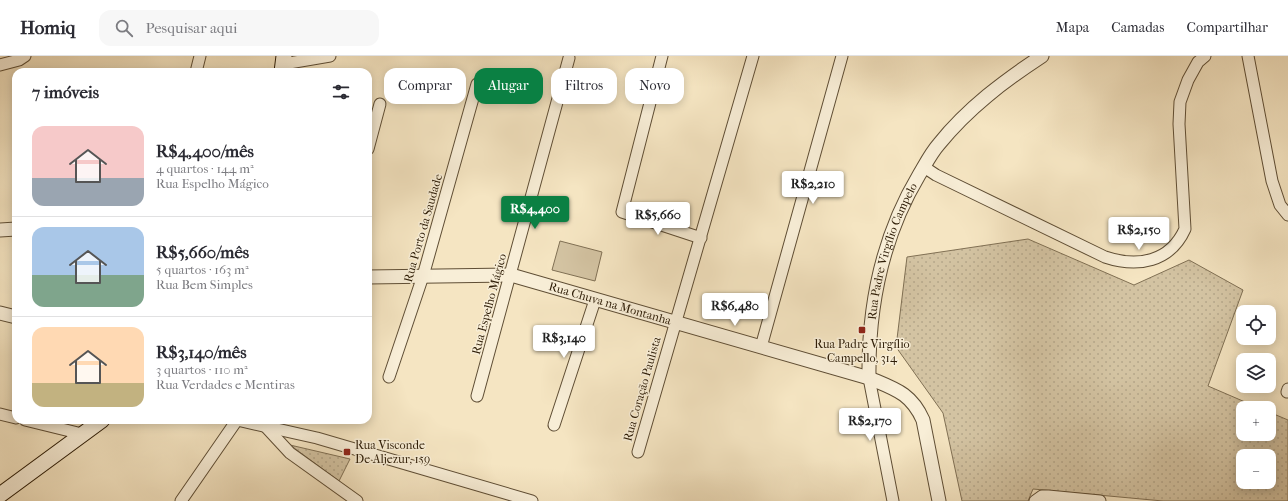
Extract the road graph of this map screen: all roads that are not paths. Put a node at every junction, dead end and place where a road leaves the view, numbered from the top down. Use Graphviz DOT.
graph roads {
  1 [pos="25,56"];
  2 [pos="200,56"];
  3 [pos="330,56"];
  4 [pos="662,56"];
  5 [pos="753,56"];
  6 [pos="842,56"];
  7 [pos="1042,56"];
  8 [pos="1205,56"];
  9 [pos="1248,56"];
  10 [pos="569,58"];
  11 [pos="283,64"];
  12 [pos="0,65"];
  13 [pos="197,68"];
  14 [pos="474,91"];
  15 [pos="380,104"];
  16 [pos="372,134"];
  17 [pos="924,167"];
  18 [pos="1288,215"];
  19 [pos="12,229"];
  20 [pos="0,230"];
  21 [pos="701,238"];
  22 [pos="511,275"];
  23 [pos="423,276"];
  24 [pos="372,277"];
  25 [pos="595,300"];
  26 [pos="0,313"];
  27 [pos="12,316"];
  28 [pos="674,323"];
  29 [pos="761,347"];
  30 [pos="389,377"];
  31 [pos="868,378"];
  32 [pos="477,396"];
  33 [pos="0,414"];
  34 [pos="12,417"];
  35 [pos="41,424"];
  36 [pos="96,424"];
  37 [pos="234,424"];
  38 [pos="256,424"];
  39 [pos="554,425"];
  40 [pos="265,426"];
  41 [pos="82,434"];
  42 [pos="638,452"];
  43 [pos="0,495"];
  44 [pos="181,501"];
  45 [pos="357,501"];
  46 [pos="532,501"];
  47 [pos="893,501"];
  48 [pos="939,501"];
  49 [pos="1035,501"];
  50 [pos="1100,501"];
  1 -- 12 [label="street"];
  2 -- 13 [label="street"];
  3 -- 11 [label="street"];
  4 -- 21 [label="street"];
  5 -- 21 [label="street, Rua Coração Paulista"];
  6 -- 29 [label="street"];
  7 -- 17 [label="street, Rua Padre Virgílio Campelo"];
  8 -- 17 [label="street"];
  9 -- 18 [label="street"];
  10 -- 22 [label="street, Rua Espelho Mágico"];
  14 -- 23 [label="street, Rua Porto da Saudade"];
  15 -- 16 [label="street"];
  17 -- 31 [label="street, Rua Padre Virgílio Campelo"];
  19 -- 20 [label="street"];
  21 -- 28 [label="street, Rua Coração Paulista"];
  22 -- 23 [label="street, Rua Chuva na Montanha"];
  22 -- 25 [label="street, Rua Chuva na Montanha"];
  22 -- 32 [label="street, Rua Espelho Mágico"];
  23 -- 24 [label="street, Rua Chuva na Montanha"];
  23 -- 30 [label="street, Rua Porto da Saudade"];
  25 -- 28 [label="street, Rua Chuva na Montanha"];
  25 -- 39 [label="street"];
  26 -- 27 [label="street"];
  28 -- 29 [label="street, Rua Chuva na Montanha"];
  28 -- 42 [label="street, Rua Coração Paulista"];
  29 -- 31 [label="street, Rua Chuva na Montanha"];
  31 -- 47 [label="street, Rua Padre Virgílio Campelo"];
  31 -- 48 [label="street, Rua Chuva na Montanha"];
  33 -- 34 [label="street"];
  35 -- 41 [label="street"];
  36 -- 41 [label="main road"];
  37 -- 44 [label="street"];
  38 -- 40 [label="street"];
  40 -- 45 [label="street"];
  40 -- 46 [label="street"];
  41 -- 43 [label="main road"];
  49 -- 50 [label="street"];
}
